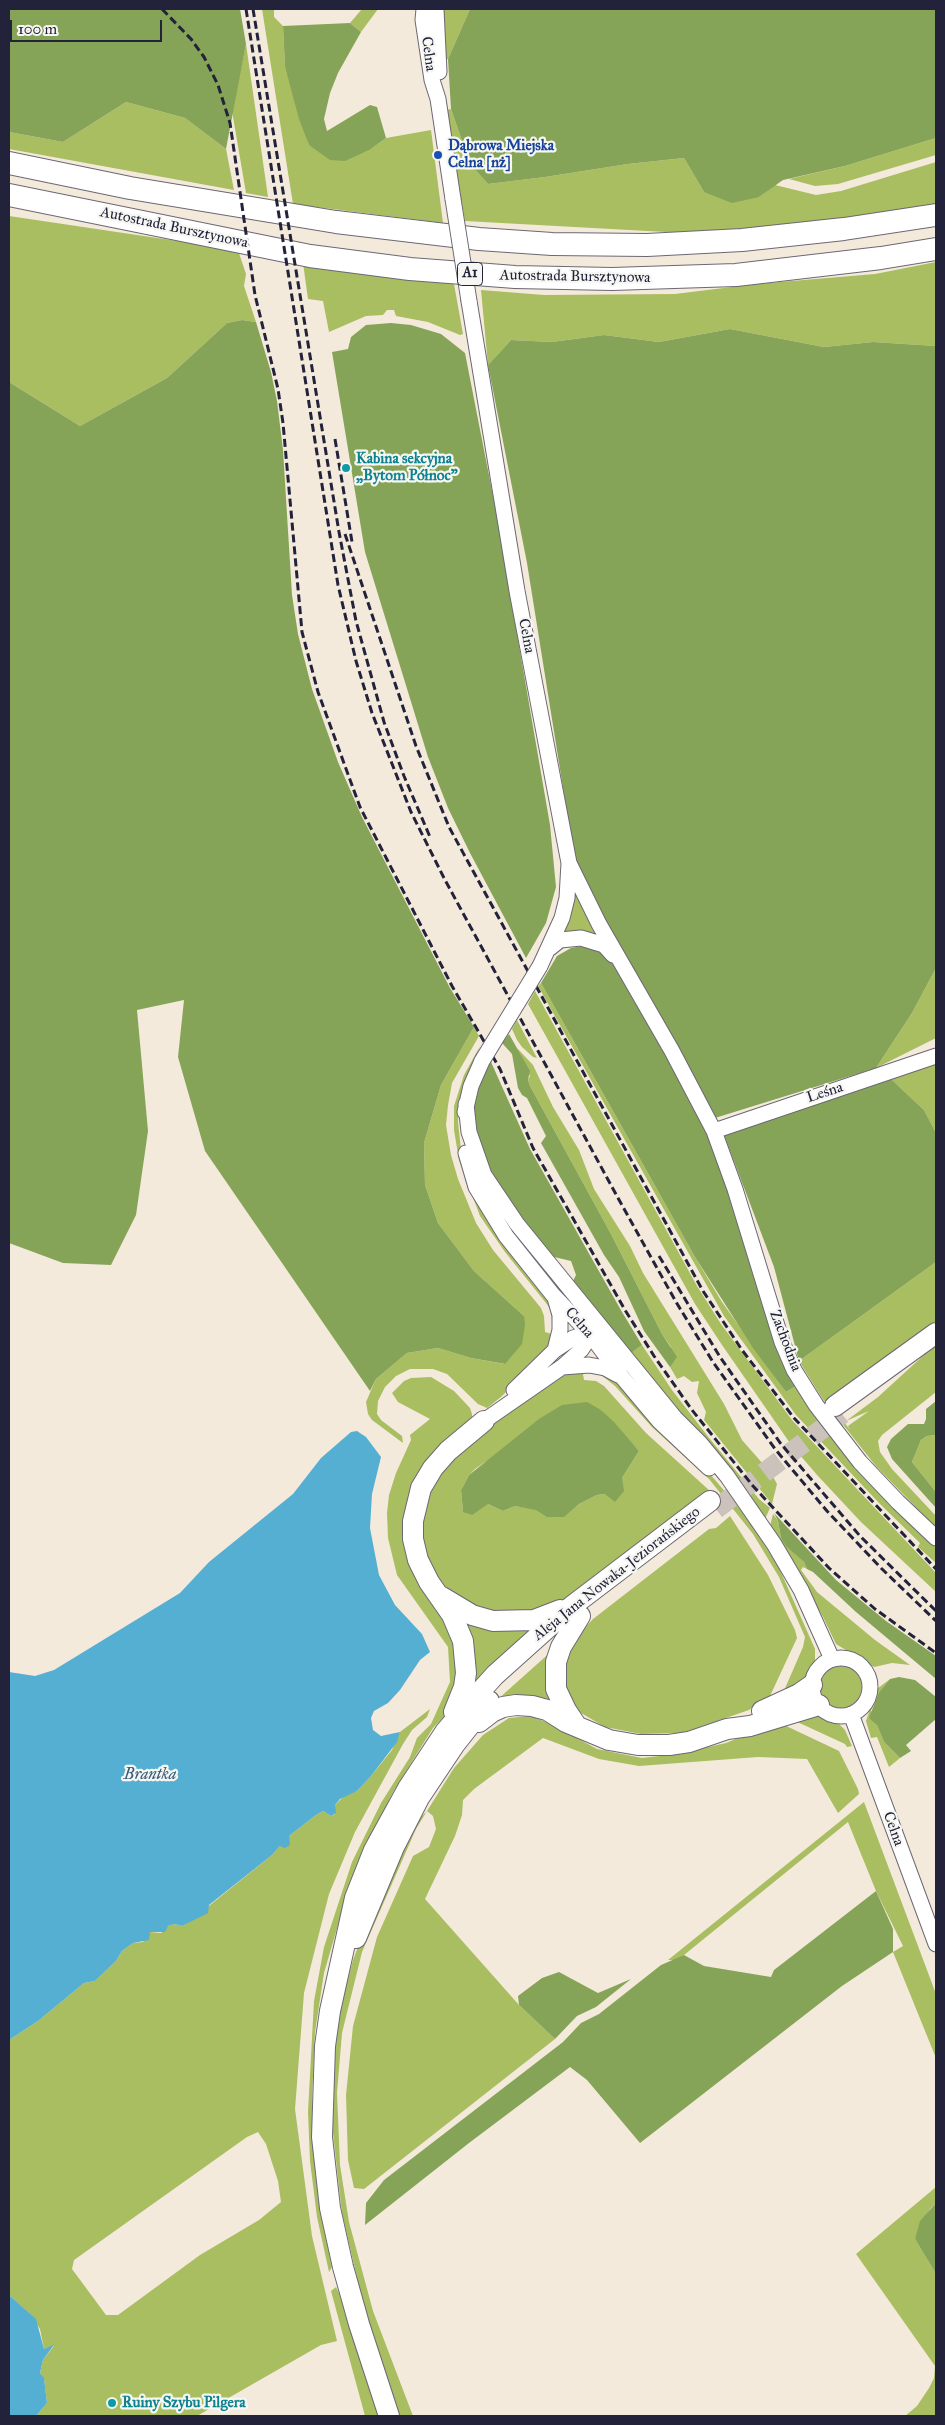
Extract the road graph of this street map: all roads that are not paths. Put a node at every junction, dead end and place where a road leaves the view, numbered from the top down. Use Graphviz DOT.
graph roads {
  1 [pos="424,9"];
  2 [pos="436,9"];
  3 [pos="438,99"];
  4 [pos="9,163"];
  5 [pos="9,194"];
  6 [pos="936,215"];
  7 [pos="936,248"];
  8 [pos="569,863"];
  9 [pos="550,948"];
  10 [pos="625,970"];
  11 [pos="936,1056"];
  12 [pos="466,1104"];
  13 [pos="714,1131"];
  14 [pos="553,1294"];
  15 [pos="579,1301"];
  16 [pos="589,1334"];
  17 [pos="936,1334"];
  18 [pos="616,1346"];
  19 [pos="554,1350"];
  20 [pos="562,1366"];
  21 [pos="622,1377"];
  22 [pos="838,1410"];
  23 [pos="488,1418"];
  24 [pos="713,1505"];
  25 [pos="752,1512"];
  26 [pos="936,1538"];
  27 [pos="441,1597"];
  28 [pos="576,1611"];
  29 [pos="832,1659"];
  30 [pos="812,1685"];
  31 [pos="819,1705"];
  32 [pos="851,1714"];
  33 [pos="576,1725"];
  34 [pos="727,1729"];
  35 [pos="450,1738"];
  36 [pos="936,1944"];
  37 [pos="389,2416"];
  1 -- 3 [label="street, Celna"];
  2 -- 3 [label="street, Celna"];
  3 -- 8 [label="street, Celna, bridge"];
  4 -- 6 [label="highway, Autostrada Bursztynowa"];
  5 -- 7 [label="highway, Autostrada Bursztynowa / A1"];
  8 -- 9 [label="street, Celna"];
  8 -- 10 [label="street"];
  9 -- 10 [label="street"];
  9 -- 12 [label="street, Celna, bridge"];
  10 -- 13 [label="street, Zachodnia"];
  11 -- 13 [label="street, Leśna"];
  12 -- 14 [label="street, Celna"];
  12 -- 15 [label="street, Celna"];
  13 -- 26 [label="street, Zachodnia"];
  14 -- 16 [label="street, Celna"];
  14 -- 19 [label="street"];
  15 -- 16 [label="street"];
  15 -- 18 [label="street, Celna"];
  16 -- 18 [label="street"];
  16 -- 19 [label="street"];
  16 -- 20 [label="street"];
  16 -- 21 [label="street, Celna"];
  17 -- 22 [label="main road"];
  18 -- 25 [label="street, Celna"];
  19 -- 23 [label="street"];
  20 -- 21 [label="street"];
  20 -- 23 [label="street"];
  21 -- 25 [label="street, Celna"];
  23 -- 27 [label="main road"];
  24 -- 28 [label="main road, Aleja Jana Nowaka-Jeziorańskiego"];
  25 -- 29 [label="street, Celna"];
  27 -- 28 [label="main road"];
  27 -- 35 [label="main road"];
  28 -- 33 [label="main road"];
  28 -- 35 [label="main road, Aleja Jana Nowaka-Jeziorańskiego"];
  29 -- 30 [label="street"];
  29 -- 32 [label="street"];
  30 -- 31 [label="street"];
  30 -- 34 [label="main road"];
  31 -- 32 [label="street"];
  31 -- 34 [label="main road"];
  32 -- 36 [label="street, Celna"];
  33 -- 34 [label="main road"];
  33 -- 35 [label="main road"];
  35 -- 37 [label="main road, Aleja Jana Nowaka-Jeziorańskiego"];
}
